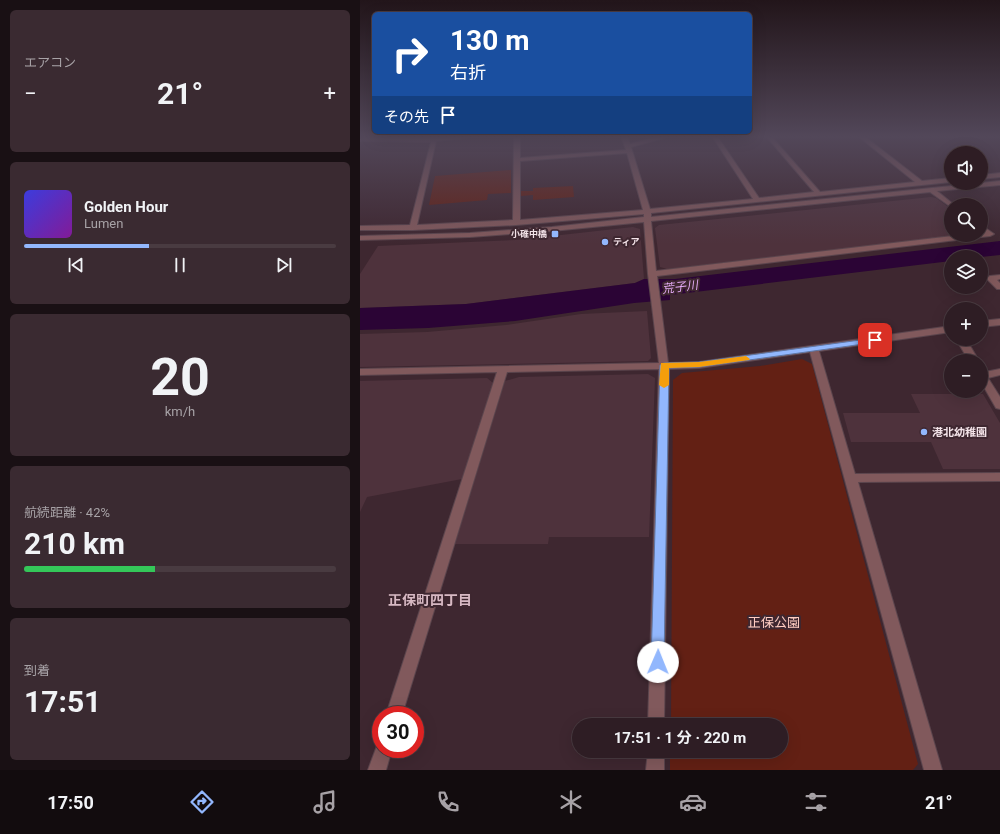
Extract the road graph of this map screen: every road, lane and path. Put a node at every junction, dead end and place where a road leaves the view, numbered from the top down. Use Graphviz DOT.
graph roads {
  1 [pos="426,172"];
  2 [pos="516,172"];
  3 [pos="636,172"];
  4 [pos="738,172"];
  5 [pos="800,172"];
  6 [pos="907,172"];
  7 [pos="1000,175"];
  8 [pos="988,176"];
  9 [pos="944,181"];
  10 [pos="921,183"];
  11 [pos="1000,183"];
  12 [pos="931,190"];
  13 [pos="818,193"];
  14 [pos="756,200"];
  15 [pos="944,200"];
  16 [pos="647,211"];
  17 [pos="647,219"];
  18 [pos="516,223"];
  19 [pos="360,228"];
  20 [pos="413,228"];
  21 [pos="1000,233"];
  22 [pos="990,234"];
  23 [pos="360,238"];
  24 [pos="944,240"];
  25 [pos="1000,276"];
  26 [pos="652,277"];
  27 [pos="1000,287"];
  28 [pos="1000,322"];
  29 [pos="988,323"];
  30 [pos="944,329"];
  31 [pos="814,349"];
  32 [pos="664,365"];
  33 [pos="503,369"];
  34 [pos="360,372"];
  35 [pos="1000,372"];
  36 [pos="988,374"];
  37 [pos="988,385"];
  38 [pos="1000,406"];
  39 [pos="850,478"];
  40 [pos="1000,478"];
  41 [pos="397,706"];
  42 [pos="656,718"];
  43 [pos="381,758"];
  44 [pos="656,758"];
  45 [pos="377,770"];
  46 [pos="655,770"];
  47 [pos="933,770"];
  1 -- 20 [label="street"];
  2 -- 18 [label="street"];
  3 -- 16 [label="street"];
  4 -- 14 [label="street"];
  5 -- 13 [label="street"];
  6 -- 10 [label="street"];
  7 -- 8 [label="street"];
  9 -- 10 [label="street"];
  10 -- 13 [label="street"];
  11 -- 12 [label="street"];
  12 -- 15 [label="street"];
  12 -- 17 [label="street"];
  13 -- 14 [label="street"];
  14 -- 16 [label="street"];
  16 -- 17 [label="street"];
  16 -- 18 [label="street"];
  17 -- 23 [label="street"];
  17 -- 26 [label="street"];
  18 -- 20 [label="street"];
  19 -- 20 [label="street"];
  21 -- 22 [label="street"];
  24 -- 26 [label="street"];
  25 -- 27 [label="street"];
  26 -- 32 [label="street"];
  28 -- 29 [label="street"];
  30 -- 31 [label="street"];
  31 -- 32 [label="street"];
  31 -- 39 [label="street"];
  32 -- 33 [label="street"];
  32 -- 42 [label="street"];
  33 -- 34 [label="street"];
  33 -- 41 [label="street"];
  35 -- 36 [label="street"];
  37 -- 38 [label="street"];
  39 -- 40 [label="street"];
  39 -- 47 [label="street"];
  43 -- 45 [label="street"];
  44 -- 46 [label="street"];
}
